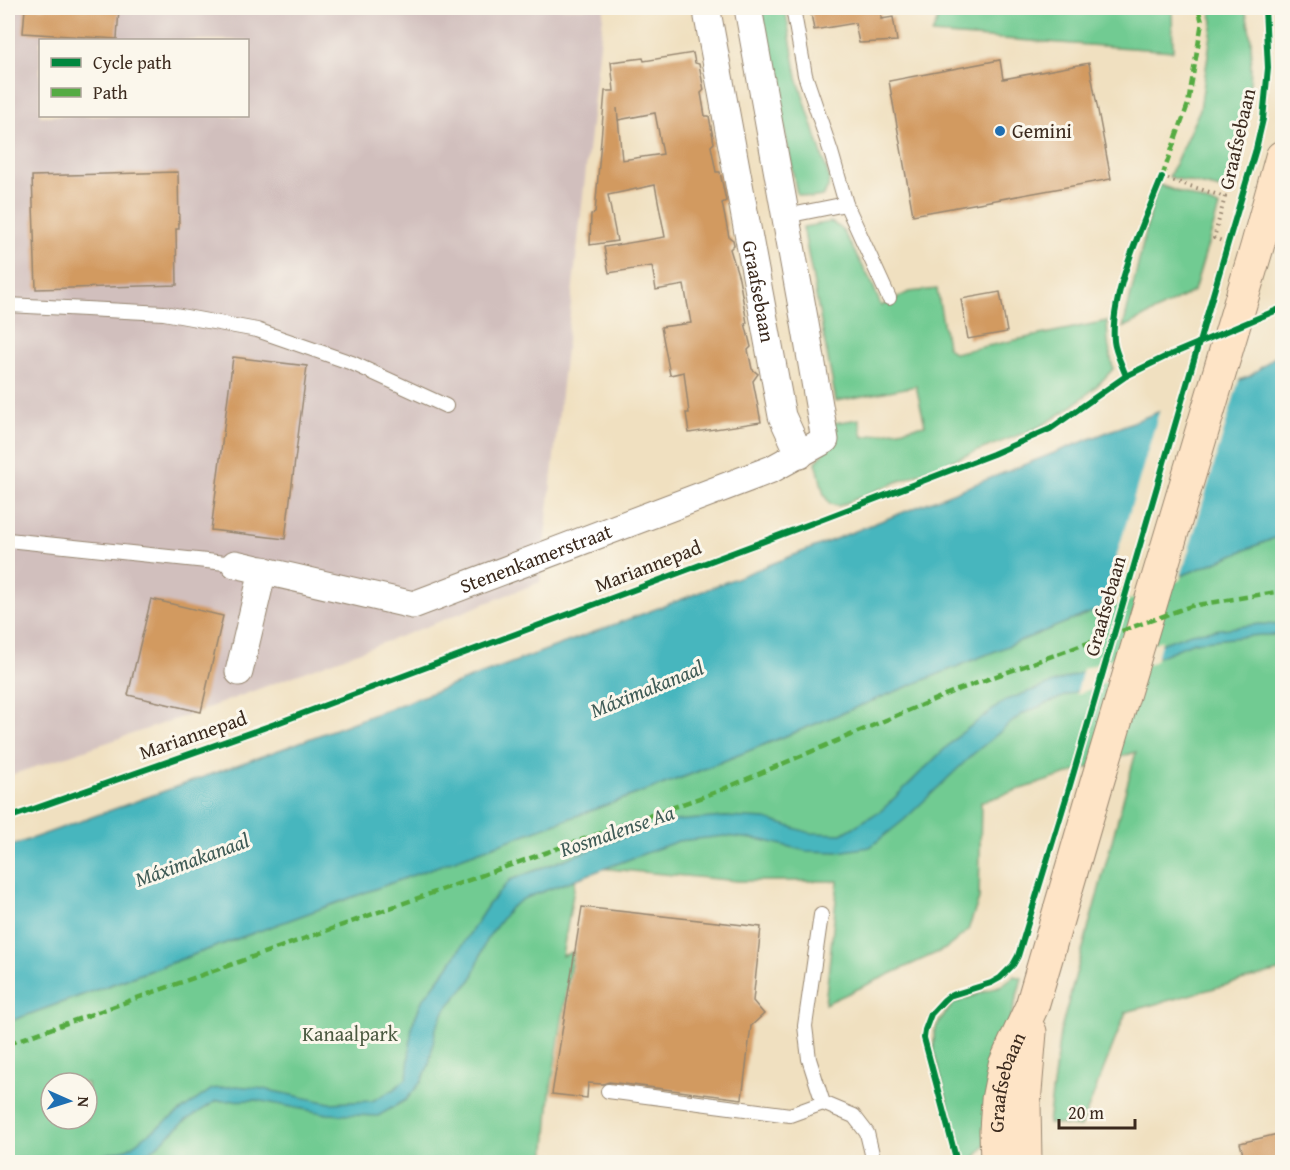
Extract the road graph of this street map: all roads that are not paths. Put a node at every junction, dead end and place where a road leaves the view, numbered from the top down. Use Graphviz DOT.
graph roads {
  1 [pos="748,8"];
  2 [pos="793,8"];
  3 [pos="713,12"];
  4 [pos="1282,157"];
  5 [pos="846,204"];
  6 [pos="786,216"];
  7 [pos="888,298"];
  8 [pos="8,305"];
  9 [pos="446,406"];
  10 [pos="800,455"];
  11 [pos="8,540"];
  12 [pos="235,564"];
  13 [pos="263,570"];
  14 [pos="239,672"];
  15 [pos="821,915"];
  16 [pos="1032,1006"];
  17 [pos="608,1091"];
  18 [pos="823,1103"];
  19 [pos="874,1162"];
  20 [pos="997,1162"];
  21 [pos="1025,1162"];
  1 -- 6 [label="street, Graafsebaan"];
  2 -- 5 [label="lane"];
  3 -- 10 [label="street, Graafsebaan"];
  4 -- 16 [label="main road, Graafsebaan"];
  5 -- 6 [label="lane"];
  5 -- 7 [label="lane"];
  6 -- 10 [label="street, Graafsebaan"];
  8 -- 9 [label="lane"];
  10 -- 13 [label="street, Stenenkamerstraat"];
  11 -- 12 [label="lane"];
  12 -- 13 [label="street, Stenenkamerstraat"];
  13 -- 14 [label="street"];
  15 -- 18 [label="lane"];
  16 -- 20 [label="main road, Graafsebaan"];
  16 -- 21 [label="main road, Graafsebaan"];
  17 -- 18 [label="lane"];
  18 -- 19 [label="lane"];
}
